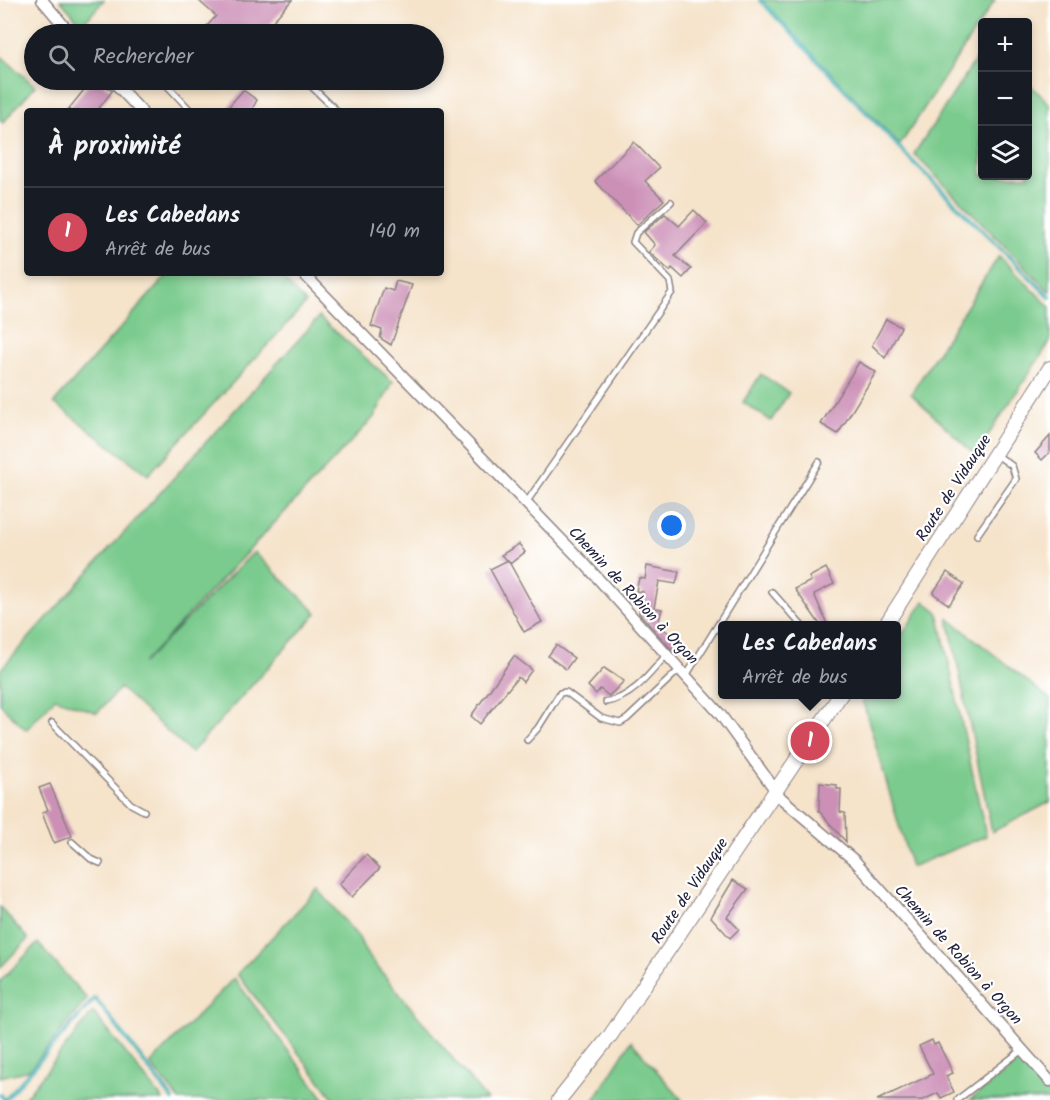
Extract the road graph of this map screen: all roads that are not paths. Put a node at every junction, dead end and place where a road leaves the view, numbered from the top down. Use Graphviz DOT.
graph roads {
  1 [pos="42,0"];
  2 [pos="62,24"];
  3 [pos="121,90"];
  4 [pos="171,90"];
  5 [pos="315,90"];
  6 [pos="138,108"];
  7 [pos="188,108"];
  8 [pos="334,108"];
  9 [pos="670,202"];
  10 [pos="306,276"];
  11 [pos="1050,368"];
  12 [pos="996,454"];
  13 [pos="819,462"];
  14 [pos="526,503"];
  15 [pos="977,535"];
  16 [pos="772,592"];
  17 [pos="798,621"];
  18 [pos="888,621"];
  19 [pos="667,654"];
  20 [pos="683,672"];
  21 [pos="838,699"];
  22 [pos="606,702"];
  23 [pos="52,723"];
  24 [pos="527,740"];
  25 [pos="775,789"];
  26 [pos="144,811"];
  27 [pos="72,842"];
  28 [pos="100,863"];
  29 [pos="1022,1050"];
  30 [pos="1050,1081"];
  31 [pos="559,1100"];
  32 [pos="957,1100"];
  1 -- 2 [label="street"];
  3 -- 6 [label="street"];
  4 -- 7 [label="lane"];
  5 -- 8 [label="lane"];
  9 -- 14 [label="lane"];
  10 -- 14 [label="street, Chemin de Robion à Orgon"];
  11 -- 12 [label="street, Route de Vidauque"];
  12 -- 15 [label="lane"];
  12 -- 18 [label="street, Route de Vidauque"];
  13 -- 20 [label="lane"];
  14 -- 19 [label="street, Chemin de Robion à Orgon"];
  16 -- 17 [label="lane"];
  19 -- 20 [label="street, Chemin de Robion à Orgon"];
  19 -- 22 [label="lane"];
  20 -- 24 [label="lane"];
  20 -- 25 [label="street, Chemin de Robion à Orgon"];
  21 -- 25 [label="street, Route de Vidauque"];
  23 -- 26 [label="lane"];
  25 -- 29 [label="street, Chemin de Robion à Orgon"];
  25 -- 31 [label="street, Route de Vidauque"];
  27 -- 28 [label="lane"];
  29 -- 30 [label="street, Chemin de Robion à Orgon"];
  29 -- 32 [label="lane"];
}
